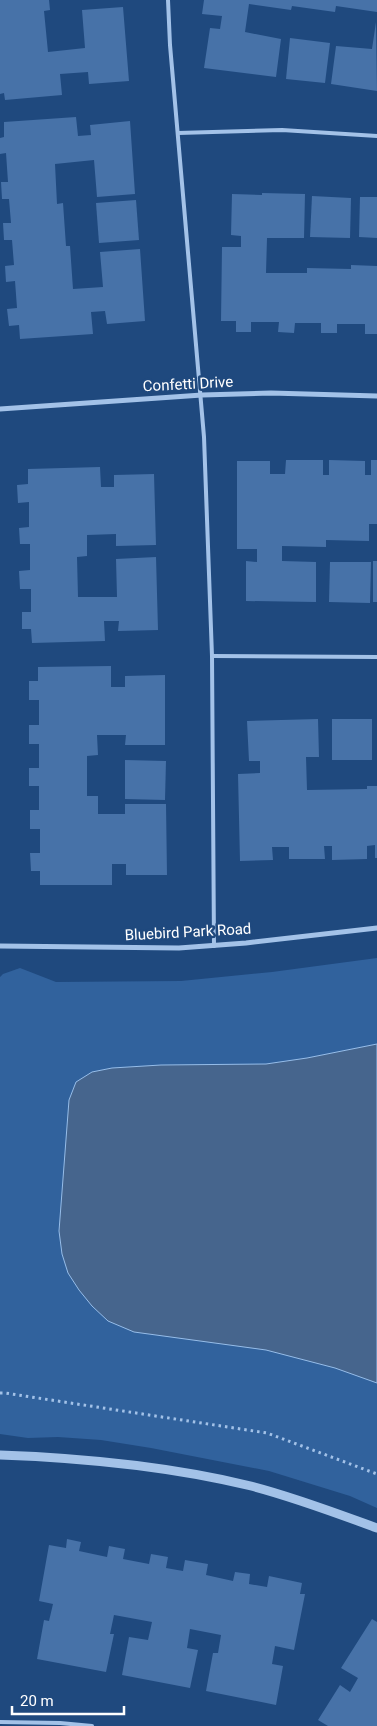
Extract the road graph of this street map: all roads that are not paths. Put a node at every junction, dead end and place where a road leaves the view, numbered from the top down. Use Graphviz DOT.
graph roads {
  1 [pos="168,0"];
  2 [pos="178,133"];
  3 [pos="377,136"];
  4 [pos="202,395"];
  5 [pos="377,396"];
  6 [pos="0,409"];
  7 [pos="212,656"];
  8 [pos="377,657"];
  9 [pos="377,928"];
  10 [pos="0,946"];
  11 [pos="214,946"];
  12 [pos="0,1456"];
  13 [pos="377,1528"];
  14 [pos="0,1722"];
  15 [pos="92,1726"];
  1 -- 2 [label="lane"];
  2 -- 3 [label="lane"];
  2 -- 4 [label="lane"];
  4 -- 5 [label="street, Confetti Drive"];
  4 -- 6 [label="street, Confetti Drive"];
  4 -- 7 [label="lane"];
  7 -- 8 [label="lane"];
  7 -- 11 [label="lane"];
  9 -- 11 [label="street, Bluebird Park Road"];
  10 -- 11 [label="street, Bluebird Park Road"];
  12 -- 13 [label="street"];
  14 -- 15 [label="lane"];
}
